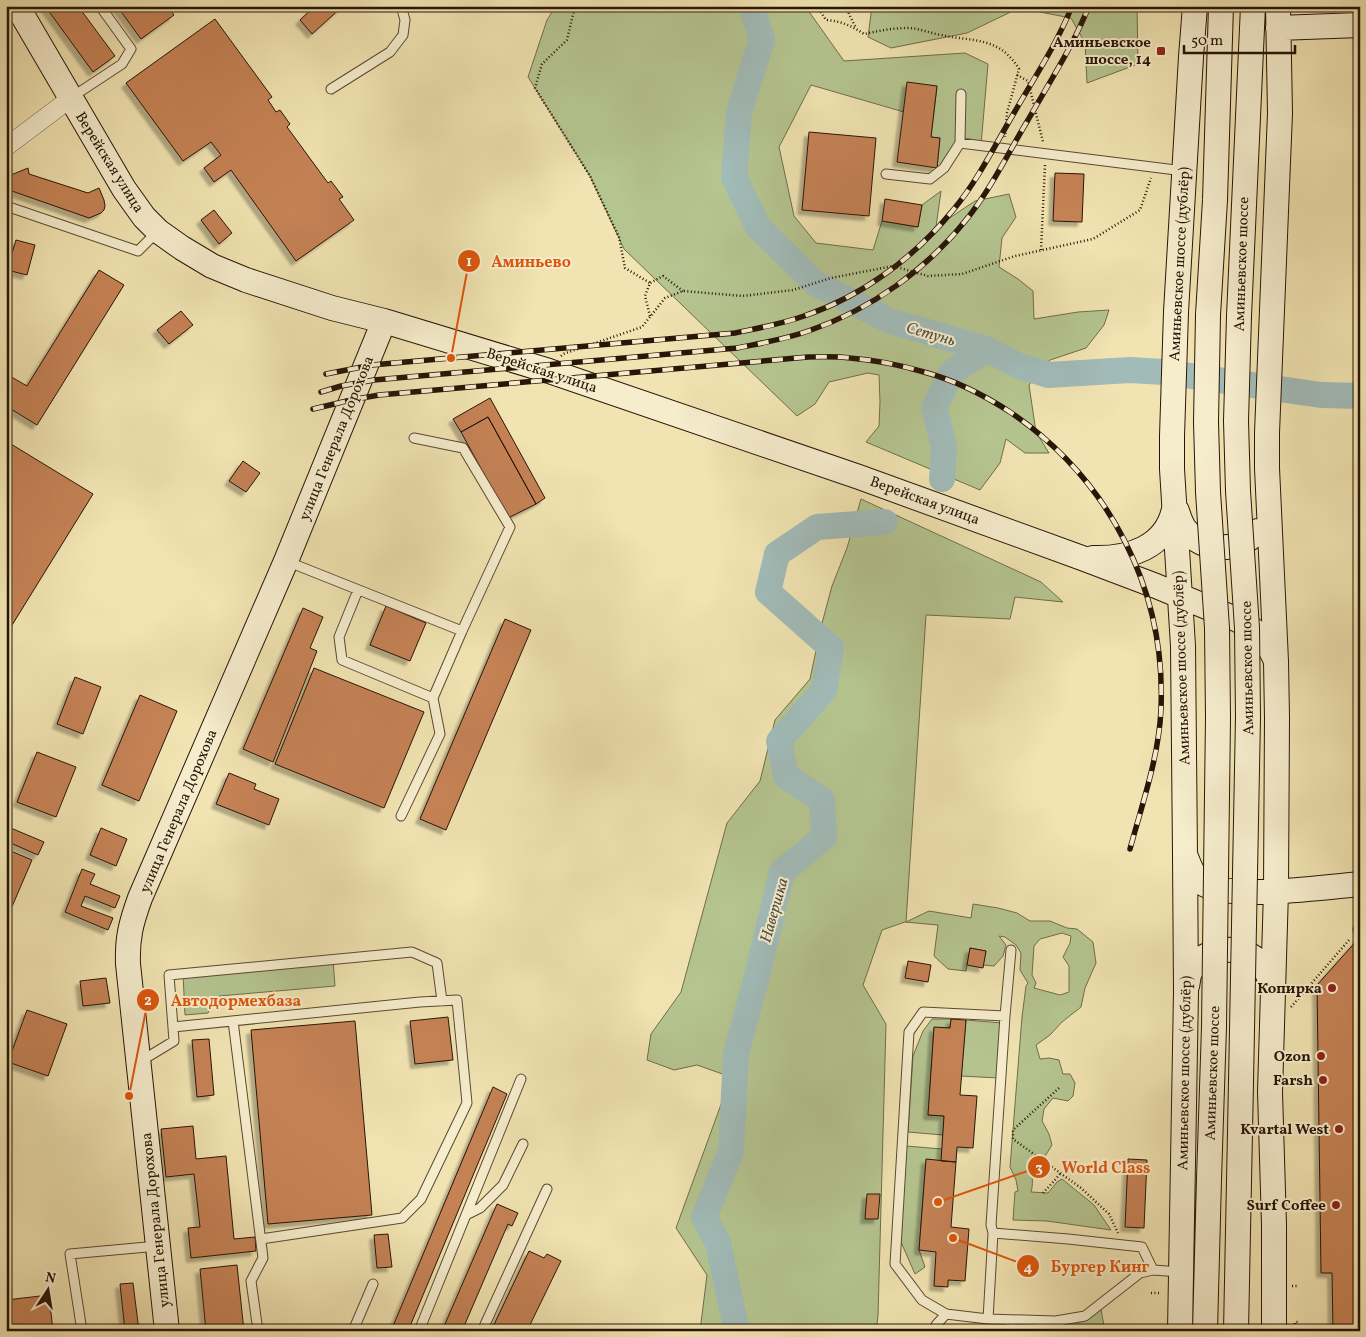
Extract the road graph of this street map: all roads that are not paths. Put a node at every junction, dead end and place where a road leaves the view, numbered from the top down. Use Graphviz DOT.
graph roads {
  1 [pos="18,6"];
  2 [pos="100,6"];
  3 [pos="401,6"];
  4 [pos="1195,6"];
  5 [pos="1221,6"];
  6 [pos="1253,6"];
  7 [pos="1278,17"];
  8 [pos="1360,25"];
  9 [pos="331,89"];
  10 [pos="961,94"];
  11 [pos="70,98"];
  12 [pos="960,143"];
  13 [pos="6,147"];
  14 [pos="1184,171"];
  15 [pos="886,174"];
  16 [pos="6,206"];
  17 [pos="158,231"];
  18 [pos="384,321"];
  19 [pos="414,438"];
  20 [pos="1268,500"];
  21 [pos="1174,505"];
  22 [pos="1082,558"];
  23 [pos="286,561"];
  24 [pos="358,590"];
  25 [pos="1180,596"];
  26 [pos="1228,616"];
  27 [pos="462,631"];
  28 [pos="1183,646"];
  29 [pos="1276,661"];
  30 [pos="433,698"];
  31 [pos="401,816"];
  32 [pos="1185,855"];
  33 [pos="1360,884"];
  34 [pos="1276,891"];
  35 [pos="1011,950"];
  36 [pos="1186,992"];
  37 [pos="442,1001"];
  38 [pos="1280,1002"];
  39 [pos="1005,1016"];
  40 [pos="233,1021"];
  41 [pos="173,1027"];
  42 [pos="139,1062"];
  43 [pos="521,1079"];
  44 [pos="523,1144"];
  45 [pos="547,1189"];
  46 [pos="466,1216"];
  47 [pos="992,1233"];
  48 [pos="261,1239"];
  49 [pos="158,1246"];
  50 [pos="1153,1270"];
  51 [pos="1181,1272"];
  52 [pos="373,1284"];
  53 [pos="946,1314"];
  54 [pos="988,1319"];
  55 [pos="1010,1320"];
  56 [pos="1056,1321"];
  57 [pos="936,1325"];
  58 [pos="1180,1330"];
  59 [pos="82,1331"];
  60 [pos="167,1331"];
  61 [pos="258,1331"];
  62 [pos="353,1331"];
  63 [pos="419,1331"];
  64 [pos="482,1331"];
  65 [pos="1010,1331"];
  66 [pos="1060,1331"];
  67 [pos="1205,1331"];
  68 [pos="1236,1331"];
  69 [pos="1274,1331"];
  1 -- 11 [label="street, Верейская улица"];
  2 -- 11 [label="lane"];
  3 -- 9 [label="lane"];
  4 -- 14 [label="street, Аминьевское шоссе (дублёр)"];
  5 -- 67 [label="street, Аминьевское шоссе, bridge"];
  6 -- 68 [label="street, Аминьевское шоссе, bridge"];
  7 -- 8 [label="street"];
  7 -- 20 [label="street"];
  10 -- 12 [label="lane"];
  11 -- 13 [label="street"];
  11 -- 17 [label="street, Верейская улица"];
  12 -- 14 [label="lane"];
  12 -- 15 [label="lane"];
  14 -- 21 [label="street, Аминьевское шоссе (дублёр)"];
  16 -- 17 [label="lane"];
  17 -- 18 [label="street, Верейская улица"];
  18 -- 22 [label="street, Верейская улица"];
  18 -- 23 [label="street, улица Генерала Дорохова"];
  19 -- 27 [label="lane"];
  20 -- 21 [label="street"];
  20 -- 29 [label="street"];
  21 -- 22 [label="street"];
  21 -- 25 [label="street, Аминьевское шоссе (дублёр)"];
  22 -- 25 [label="street, Верейская улица"];
  23 -- 24 [label="lane"];
  23 -- 42 [label="street, улица Генерала Дорохова"];
  24 -- 27 [label="lane"];
  24 -- 30 [label="lane"];
  25 -- 26 [label="street, Верейская улица"];
  25 -- 28 [label="street, Аминьевское шоссе (дублёр)"];
  26 -- 28 [label="street"];
  26 -- 29 [label="street, Верейская улица"];
  27 -- 30 [label="lane"];
  28 -- 32 [label="street, Аминьевское шоссе (дублёр)"];
  29 -- 34 [label="street"];
  30 -- 31 [label="lane"];
  32 -- 34 [label="street"];
  32 -- 36 [label="street, Аминьевское шоссе (дублёр)"];
  33 -- 34 [label="street"];
  34 -- 38 [label="street"];
  35 -- 39 [label="lane"];
  36 -- 38 [label="street"];
  36 -- 51 [label="street, Аминьевское шоссе (дублёр)"];
  37 -- 40 [label="lane"];
  37 -- 41 [label="lane"];
  37 -- 48 [label="lane"];
  38 -- 69 [label="street"];
  39 -- 47 [label="lane"];
  39 -- 53 [label="lane"];
  40 -- 41 [label="lane"];
  40 -- 48 [label="lane"];
  41 -- 42 [label="lane"];
  42 -- 49 [label="street, улица Генерала Дорохова"];
  43 -- 46 [label="lane"];
  44 -- 46 [label="lane"];
  45 -- 64 [label="lane"];
  46 -- 63 [label="lane"];
  47 -- 50 [label="lane"];
  47 -- 54 [label="lane"];
  48 -- 61 [label="lane"];
  49 -- 59 [label="lane"];
  49 -- 60 [label="street, улица Генерала Дорохова"];
  50 -- 51 [label="lane"];
  50 -- 56 [label="lane"];
  51 -- 58 [label="street, Аминьевское шоссе (дублёр)"];
  52 -- 62 [label="lane"];
  53 -- 54 [label="lane"];
  53 -- 57 [label="lane"];
  54 -- 55 [label="lane"];
  55 -- 56 [label="lane"];
  55 -- 65 [label="lane"];
  56 -- 66 [label="lane"];
}
